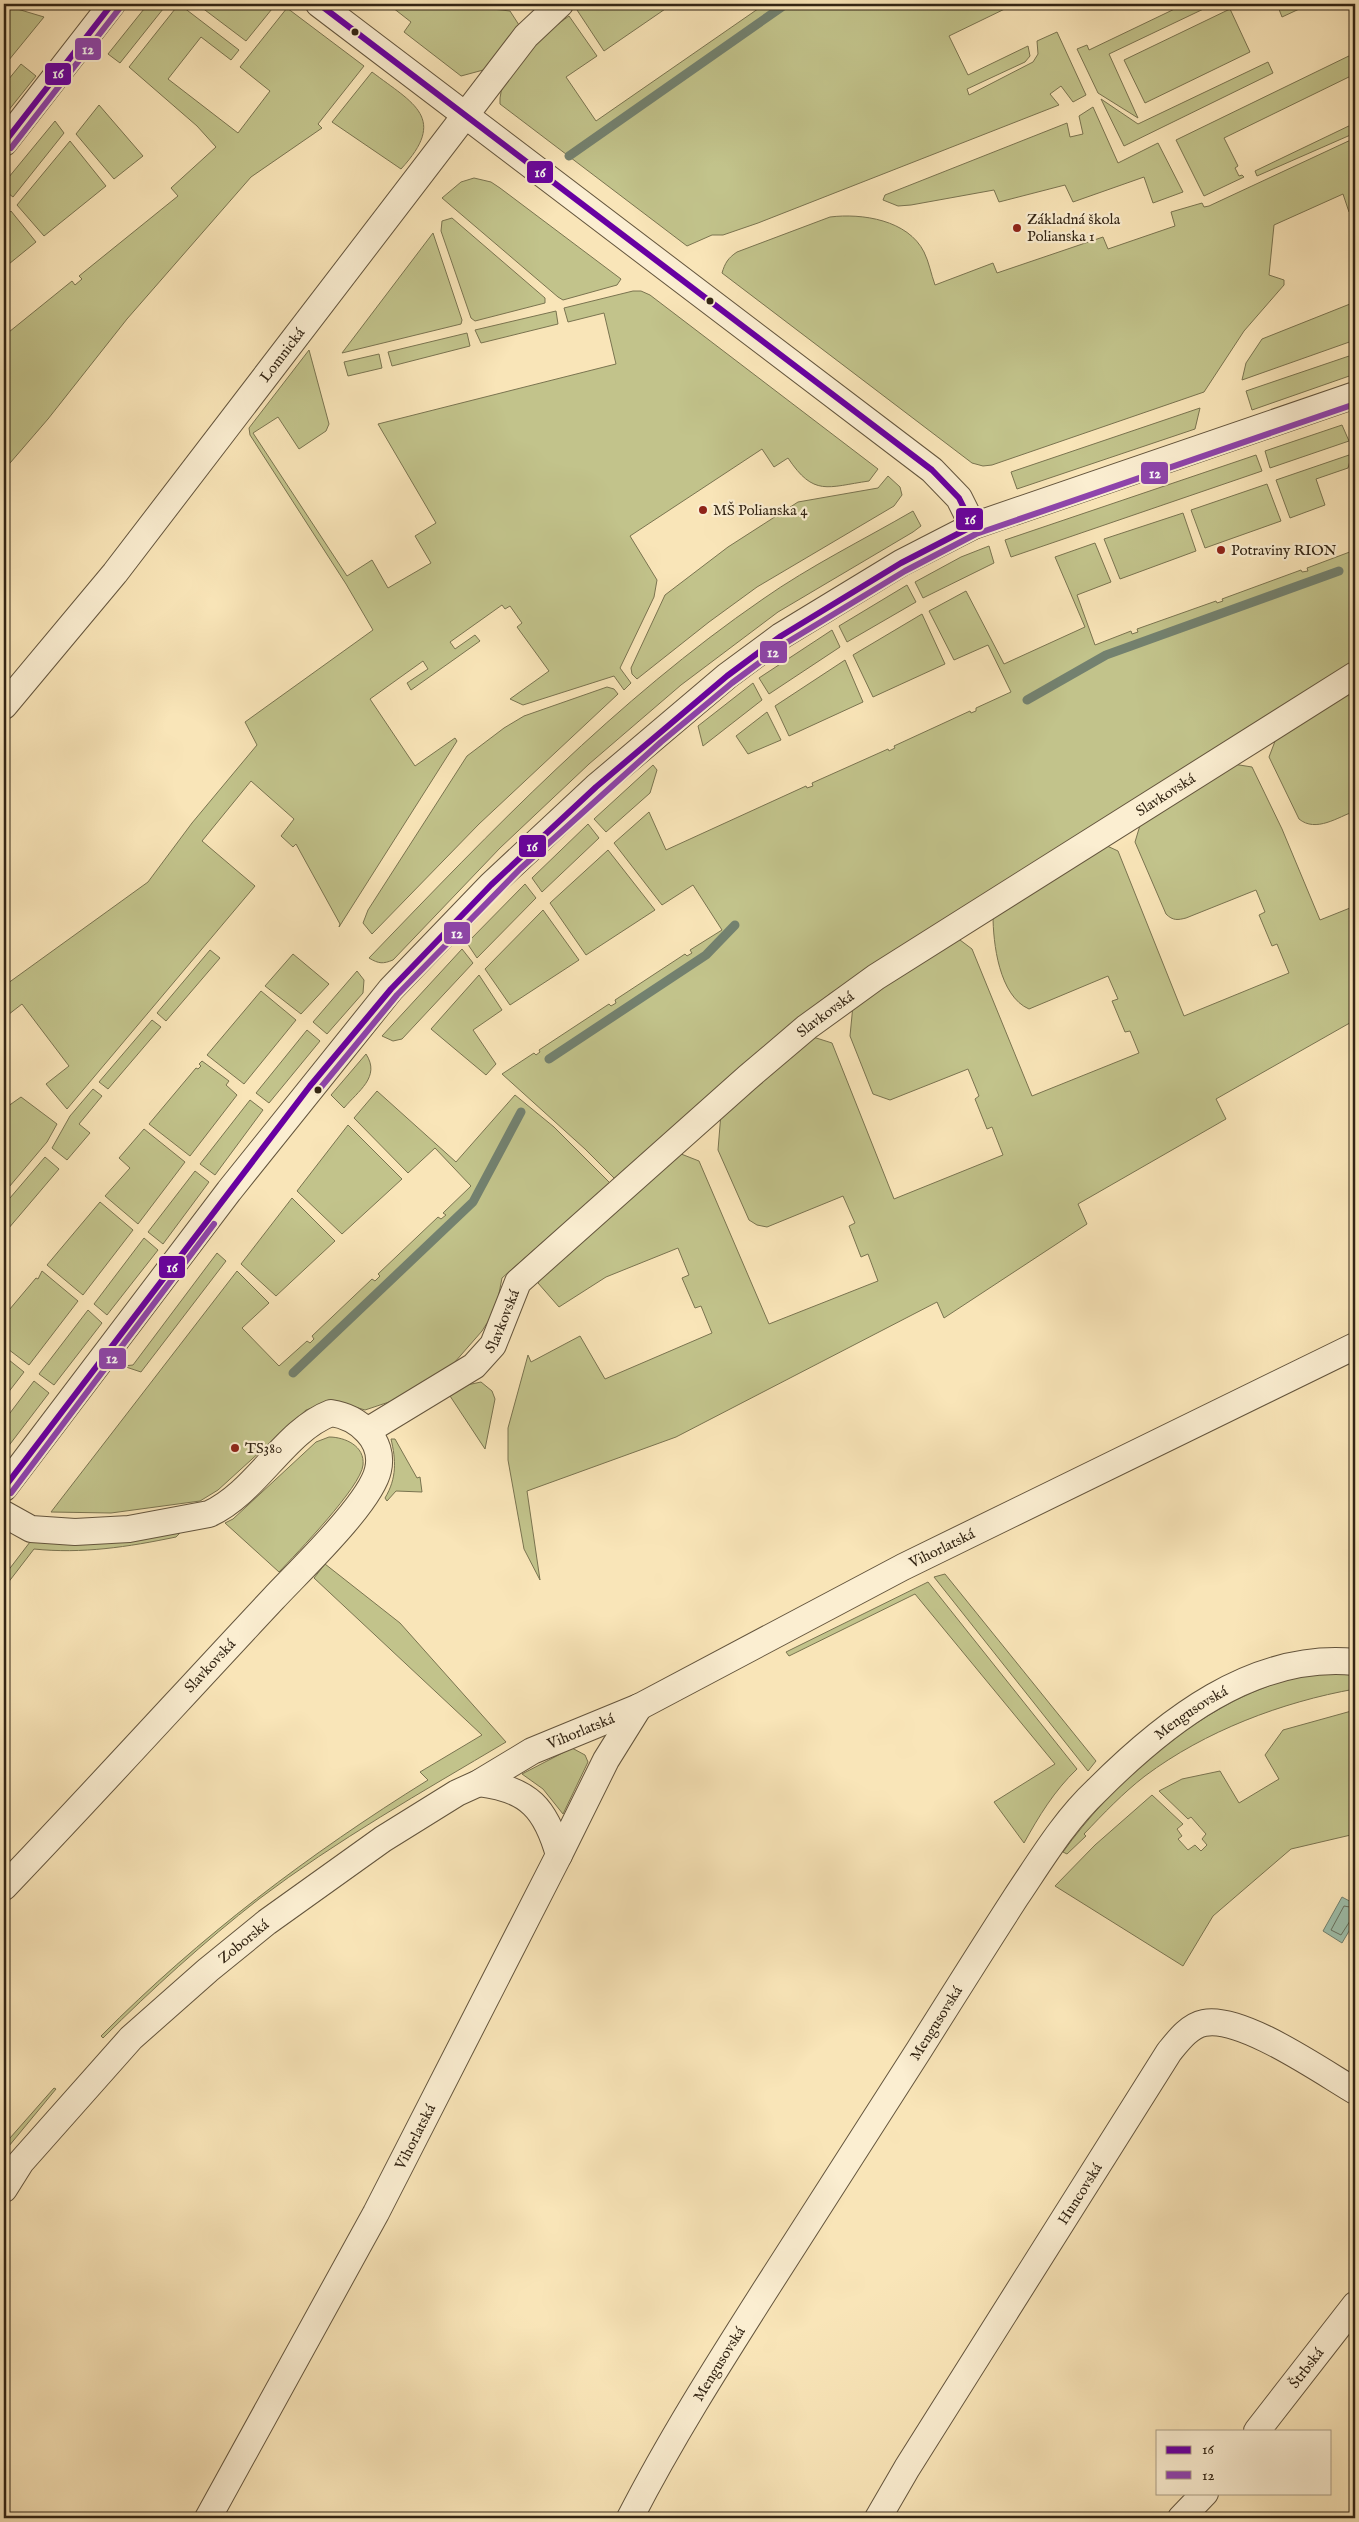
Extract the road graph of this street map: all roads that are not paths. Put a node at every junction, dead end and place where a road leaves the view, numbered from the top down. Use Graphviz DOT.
graph roads {
  1 [pos="112,4"];
  2 [pos="319,4"];
  3 [pos="560,4"];
  4 [pos="465,116"];
  5 [pos="4,143"];
  6 [pos="1355,395"];
  7 [pos="973,526"];
  8 [pos="1355,676"];
  9 [pos="4,706"];
  10 [pos="1355,1347"];
  11 [pos="367,1431"];
  12 [pos="4,1488"];
  13 [pos="4,1514"];
  14 [pos="1355,1662"];
  15 [pos="639,1707"];
  16 [pos="532,1751"];
  17 [pos="479,1783"];
  18 [pos="559,1855"];
  19 [pos="4,1887"];
  20 [pos="1355,2091"];
  21 [pos="4,2189"];
  22 [pos="1355,2305"];
  23 [pos="1258,2430"];
  24 [pos="1204,2494"];
  25 [pos="208,2518"];
  26 [pos="630,2518"];
  27 [pos="878,2518"];
  28 [pos="1181,2518"];
  1 -- 5 [label="street"];
  2 -- 4 [label="street"];
  3 -- 4 [label="street, Lomnická"];
  4 -- 7 [label="street"];
  4 -- 9 [label="street, Lomnická"];
  6 -- 7 [label="street"];
  7 -- 12 [label="street"];
  8 -- 11 [label="street, Slavkovská"];
  10 -- 15 [label="street, Vihorlatská"];
  11 -- 13 [label="street"];
  11 -- 19 [label="street, Slavkovská"];
  14 -- 26 [label="street, Mengusovská"];
  15 -- 16 [label="street, Vihorlatská"];
  15 -- 18 [label="street, Vihorlatská"];
  16 -- 17 [label="street, Zoborská"];
  17 -- 18 [label="street"];
  17 -- 21 [label="street, Zoborská"];
  18 -- 25 [label="street, Vihorlatská"];
  20 -- 27 [label="street, Huncovská"];
  22 -- 23 [label="street, Štrbská"];
  24 -- 28 [label="street"];
}
